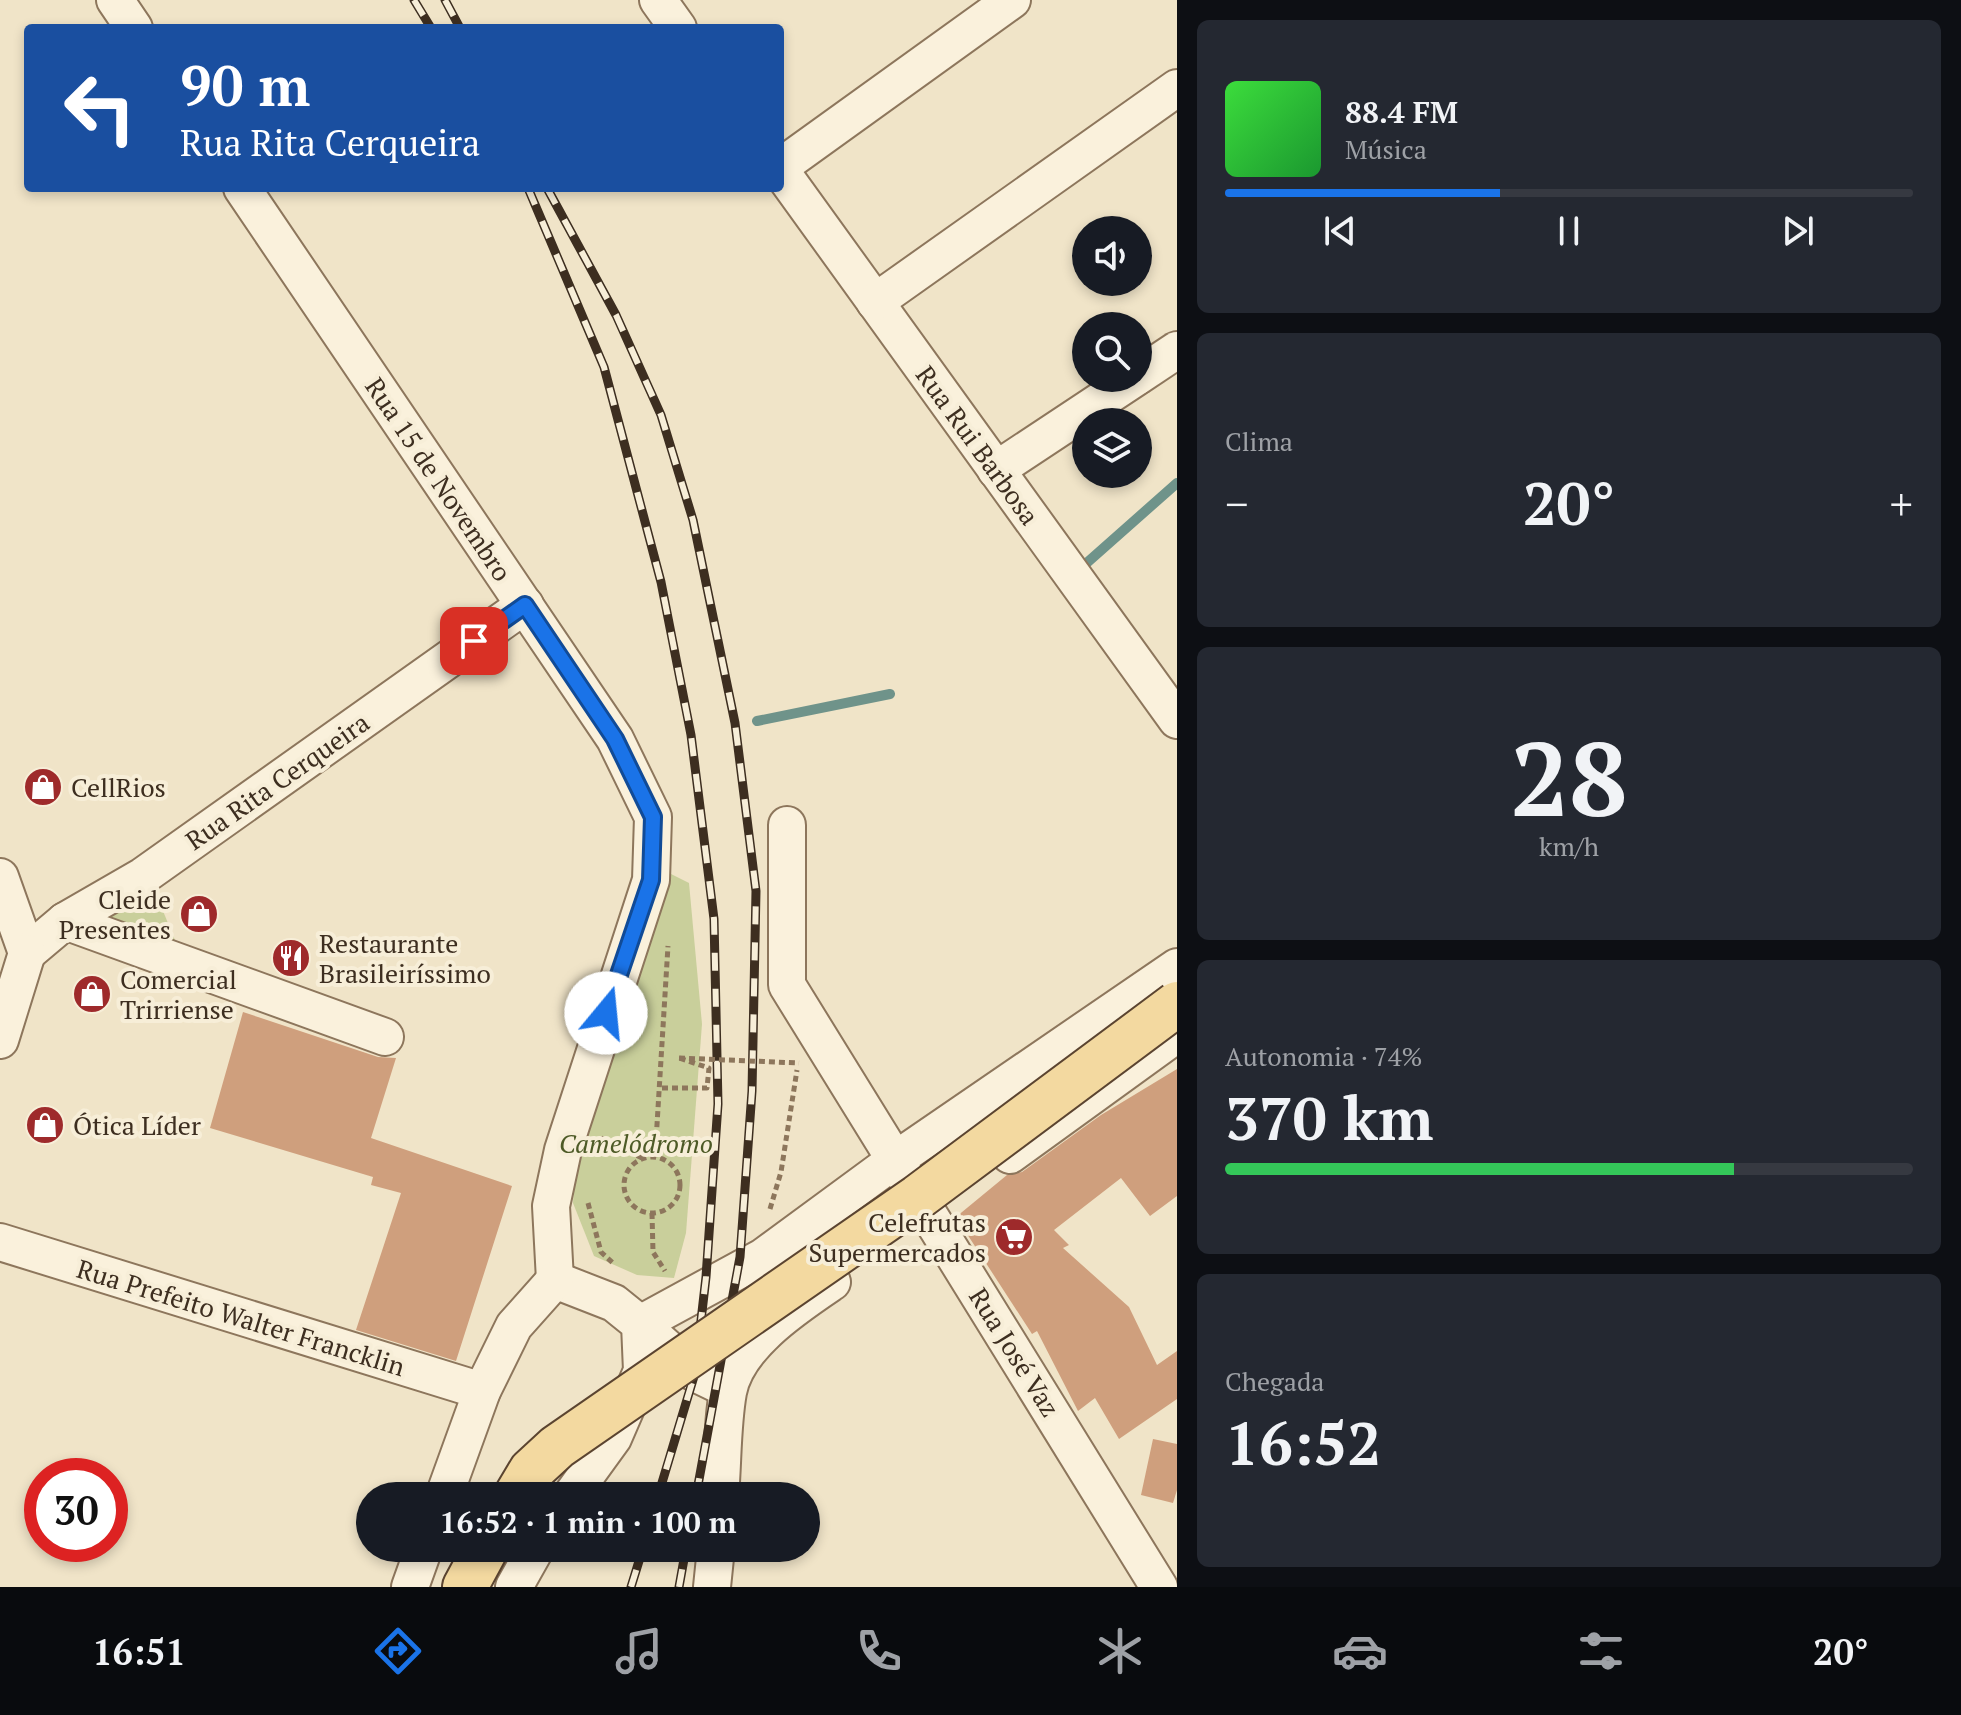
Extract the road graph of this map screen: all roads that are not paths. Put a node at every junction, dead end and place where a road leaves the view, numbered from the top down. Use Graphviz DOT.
graph roads {
  1 [pos="115,0"];
  2 [pos="658,0"];
  3 [pos="1012,0"];
  4 [pos="131,24"];
  5 [pos="675,24"];
  6 [pos="1177,88"];
  7 [pos="784,165"];
  8 [pos="784,174"];
  9 [pos="245,192"];
  10 [pos="875,302"];
  11 [pos="1177,350"];
  12 [pos="1152,366"];
  13 [pos="1113,392"];
  14 [pos="996,470"];
  15 [pos="525,605"];
  16 [pos="1177,720"];
  17 [pos="787,825"];
  18 [pos="0,877"];
  19 [pos="65,921"];
  20 [pos="27,953"];
  21 [pos="1177,967"];
  22 [pos="1177,1004"];
  23 [pos="1177,1034"];
  24 [pos="385,1037"];
  25 [pos="0,1040"];
  26 [pos="895,1160"];
  27 [pos="930,1214"];
  28 [pos="0,1242"];
  29 [pos="555,1280"];
  30 [pos="640,1324"];
  31 [pos="728,1389"];
  32 [pos="482,1391"];
  33 [pos="449,1482"];
  34 [pos="524,1482"];
  35 [pos="581,1482"];
  36 [pos="721,1482"];
  37 [pos="419,1562"];
  38 [pos="478,1562"];
  39 [pos="528,1562"];
  40 [pos="715,1562"];
  41 [pos="410,1587"];
  42 [pos="465,1587"];
  43 [pos="514,1587"];
  44 [pos="712,1587"];
  45 [pos="1159,1587"];
  1 -- 4 [label="street"];
  2 -- 5 [label="street"];
  3 -- 7 [label="street"];
  6 -- 10 [label="street"];
  8 -- 10 [label="street, Rua Rui Barbosa"];
  9 -- 15 [label="street, Rua 15 de Novembro"];
  10 -- 14 [label="street, Rua Rui Barbosa"];
  11 -- 12 [label="street"];
  13 -- 14 [label="street"];
  14 -- 16 [label="street, Rua Rui Barbosa"];
  15 -- 19 [label="street, Rua Rita Cerqueira"];
  15 -- 29 [label="street, Rua 15 de Novembro"];
  17 -- 26 [label="street, Rua José Vaz"];
  18 -- 20 [label="street"];
  19 -- 20 [label="street, Rua Rita Cerqueira"];
  19 -- 24 [label="street"];
  20 -- 25 [label="street"];
  21 -- 26 [label="street"];
  22 -- 34 [label="main road, bridge"];
  23 -- 27 [label="street"];
  26 -- 27 [label="street, Rua José Vaz"];
  26 -- 30 [label="street"];
  27 -- 31 [label="street"];
  27 -- 45 [label="street, Rua José Vaz"];
  28 -- 32 [label="street, Rua Prefeito Walter Francklin"];
  29 -- 30 [label="street"];
  29 -- 32 [label="street"];
  30 -- 31 [label="street"];
  30 -- 35 [label="street"];
  31 -- 36 [label="street"];
  32 -- 33 [label="street"];
  37 -- 41 [label="street"];
  38 -- 42 [label="main road"];
  39 -- 43 [label="street"];
  40 -- 44 [label="street"];
}
